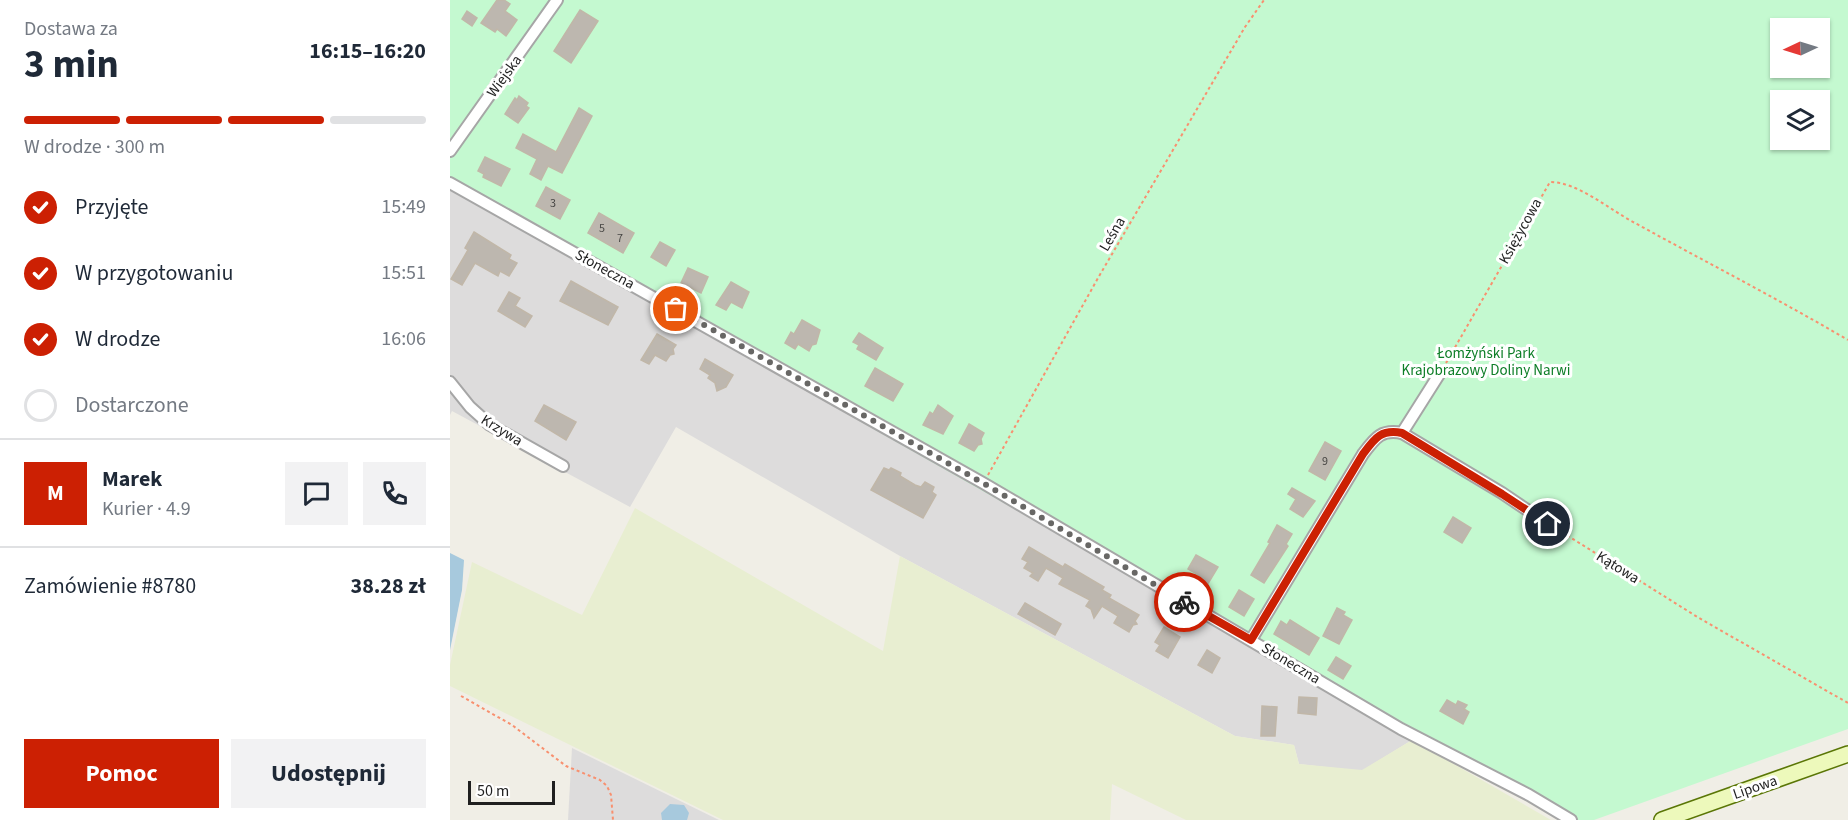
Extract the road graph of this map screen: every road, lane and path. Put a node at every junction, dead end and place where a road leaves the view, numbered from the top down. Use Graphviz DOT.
graph roads {
  1 [pos="557,0"];
  2 [pos="1264,0"];
  3 [pos="450,151"];
  4 [pos="450,183"];
  5 [pos="1848,340"];
  6 [pos="1440,374"];
  7 [pos="450,382"];
  8 [pos="1402,433"];
  9 [pos="563,466"];
  10 [pos="983,483"];
  11 [pos="1548,524"];
  12 [pos="1251,640"];
  13 [pos="461,696"];
  14 [pos="1848,704"];
  15 [pos="1848,754"];
  16 [pos="613,820"];
  17 [pos="1571,820"];
  18 [pos="1662,820"];
  1 -- 3 [label="street, Wiejska"];
  2 -- 10 [label="path, Leśna"];
  4 -- 10 [label="street, Słoneczna"];
  5 -- 6 [label="path, Księżycowa"];
  6 -- 8 [label="street"];
  7 -- 9 [label="street, Krzywa"];
  8 -- 11 [label="street"];
  8 -- 12 [label="street"];
  10 -- 12 [label="street, Słoneczna"];
  11 -- 14 [label="path, Kątowa"];
  12 -- 17 [label="street, Słoneczna"];
  13 -- 16 [label="path"];
  15 -- 18 [label="main road, Lipowa"];
}
